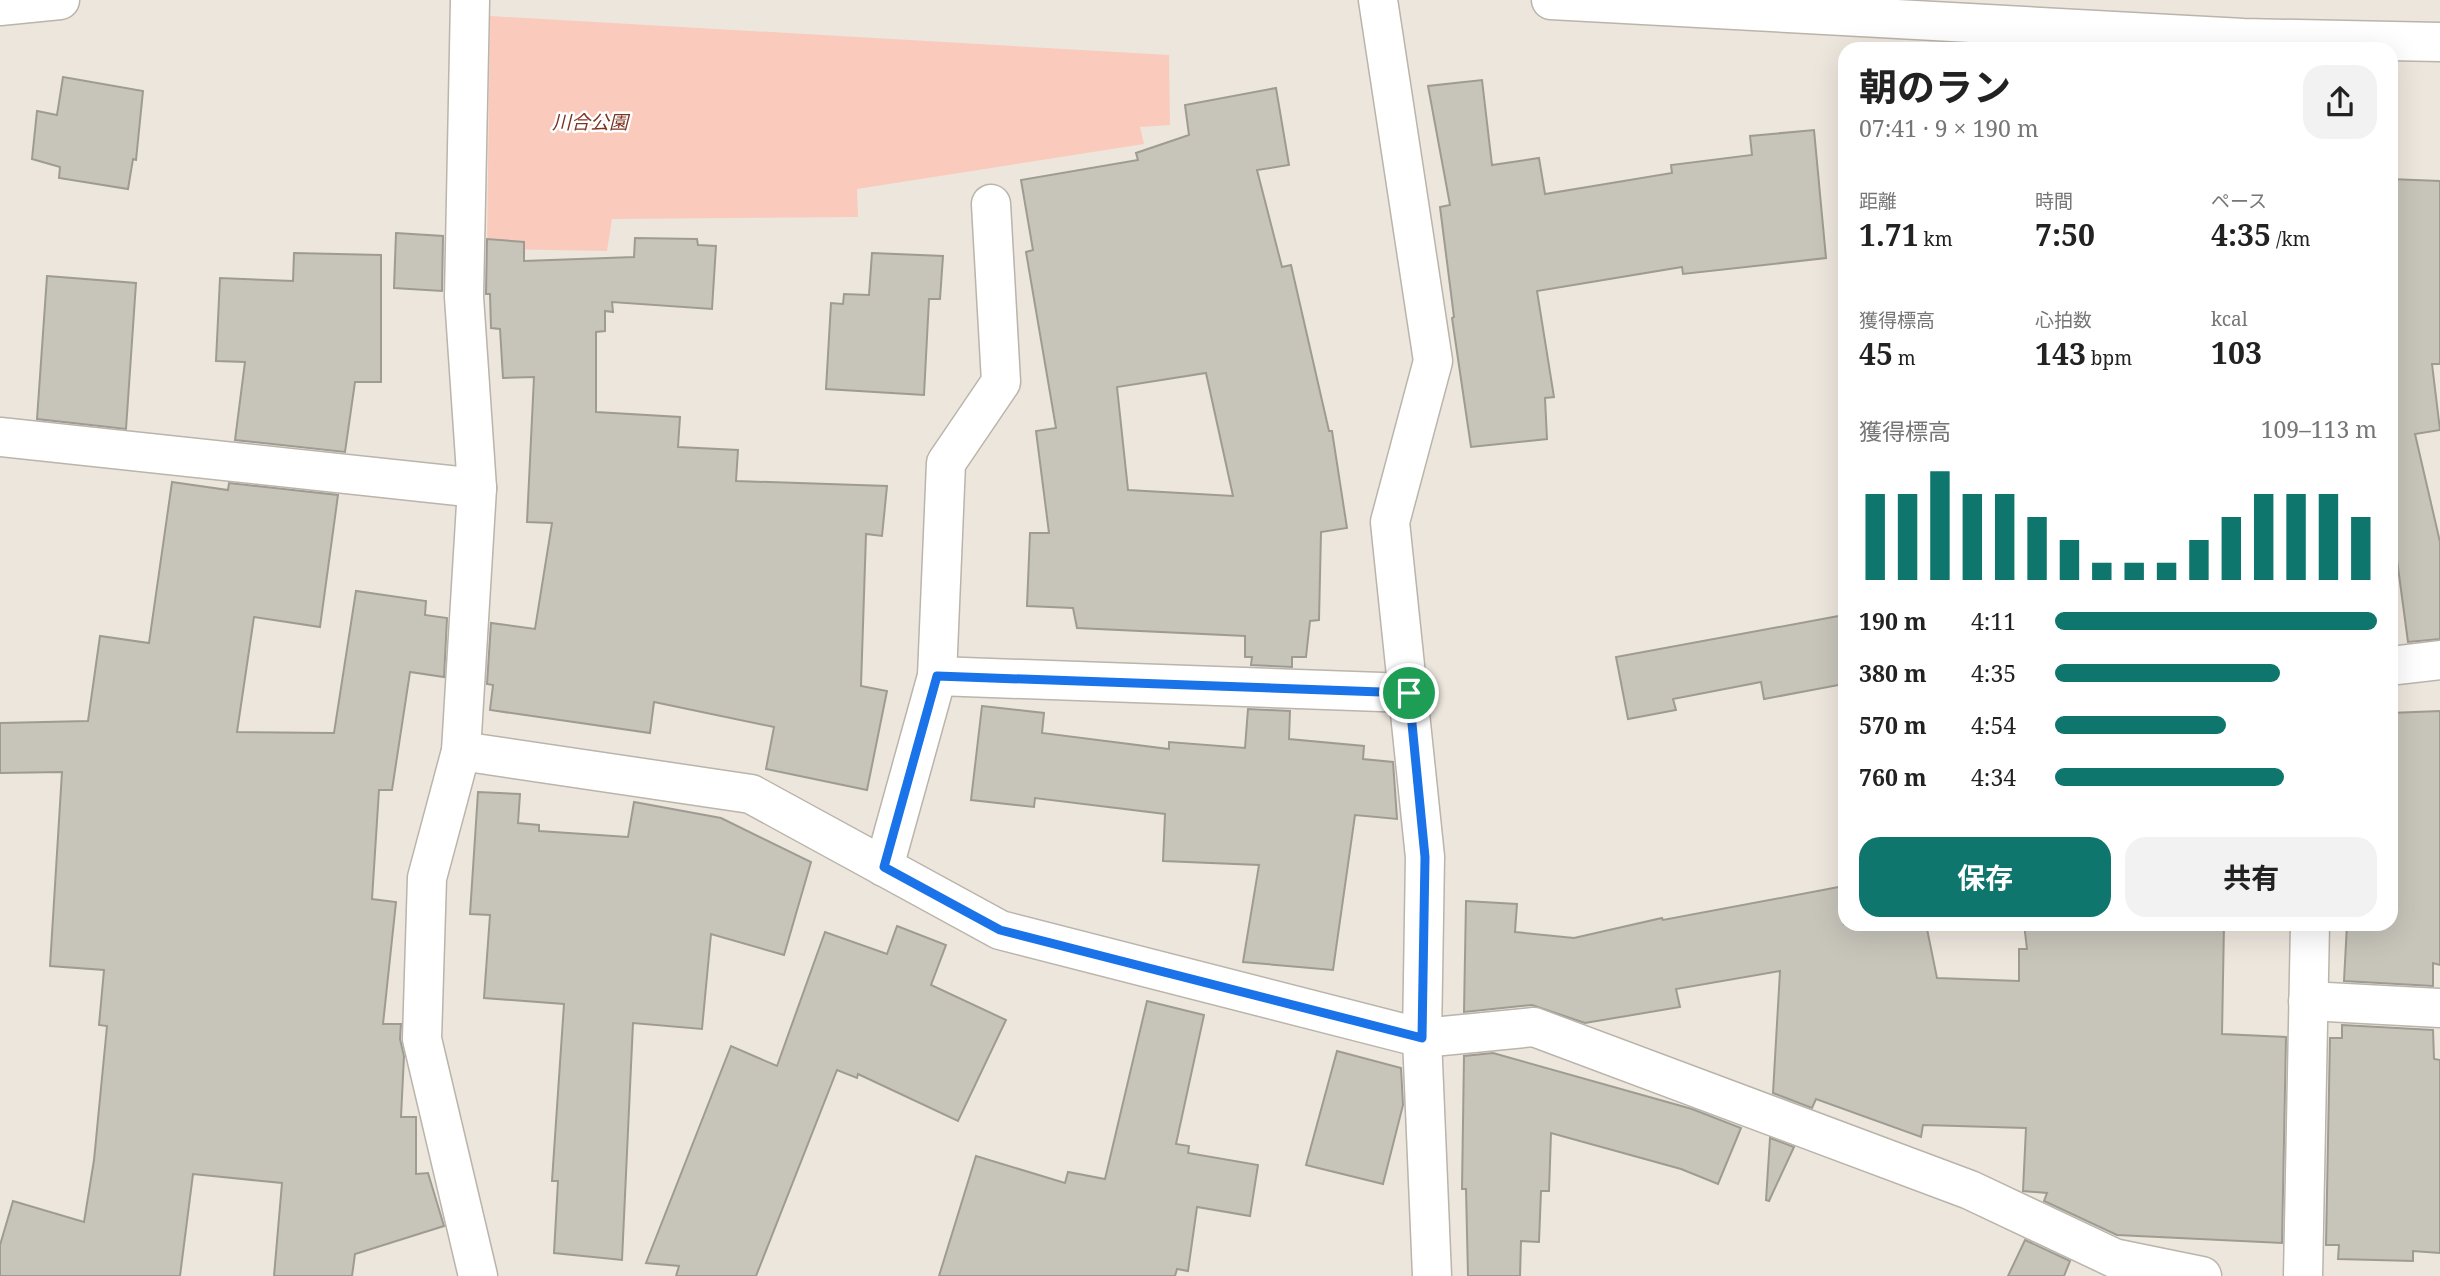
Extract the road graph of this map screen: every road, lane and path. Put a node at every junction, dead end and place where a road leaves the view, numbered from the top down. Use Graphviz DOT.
graph roads {
  1 [pos="60,0"];
  2 [pos="470,0"];
  3 [pos="1378,0"];
  4 [pos="1550,0"];
  5 [pos="0,6"];
  6 [pos="2227,42"];
  7 [pos="2398,42"];
  8 [pos="2440,42"];
  9 [pos="991,204"];
  10 [pos="0,437"];
  11 [pos="477,488"];
  12 [pos="2440,660"];
  13 [pos="2398,665"];
  14 [pos="937,676"];
  15 [pos="1409,693"];
  16 [pos="461,751"];
  17 [pos="884,867"];
  18 [pos="2310,931"];
  19 [pos="2308,1001"];
  20 [pos="2440,1008"];
  21 [pos="1422,1038"];
  22 [pos="478,1276"];
  23 [pos="1432,1276"];
  24 [pos="2202,1276"];
  25 [pos="2303,1276"];
  1 -- 5 [label="street"];
  2 -- 11 [label="street"];
  3 -- 15 [label="street"];
  4 -- 6 [label="street"];
  7 -- 8 [label="street"];
  9 -- 14 [label="street"];
  10 -- 11 [label="street"];
  11 -- 16 [label="street"];
  12 -- 13 [label="street"];
  14 -- 15 [label="street"];
  14 -- 17 [label="street"];
  15 -- 21 [label="street"];
  16 -- 17 [label="street"];
  16 -- 22 [label="street"];
  17 -- 21 [label="street"];
  18 -- 19 [label="street"];
  19 -- 20 [label="street"];
  19 -- 25 [label="street"];
  21 -- 23 [label="street"];
  21 -- 24 [label="street"];
}
